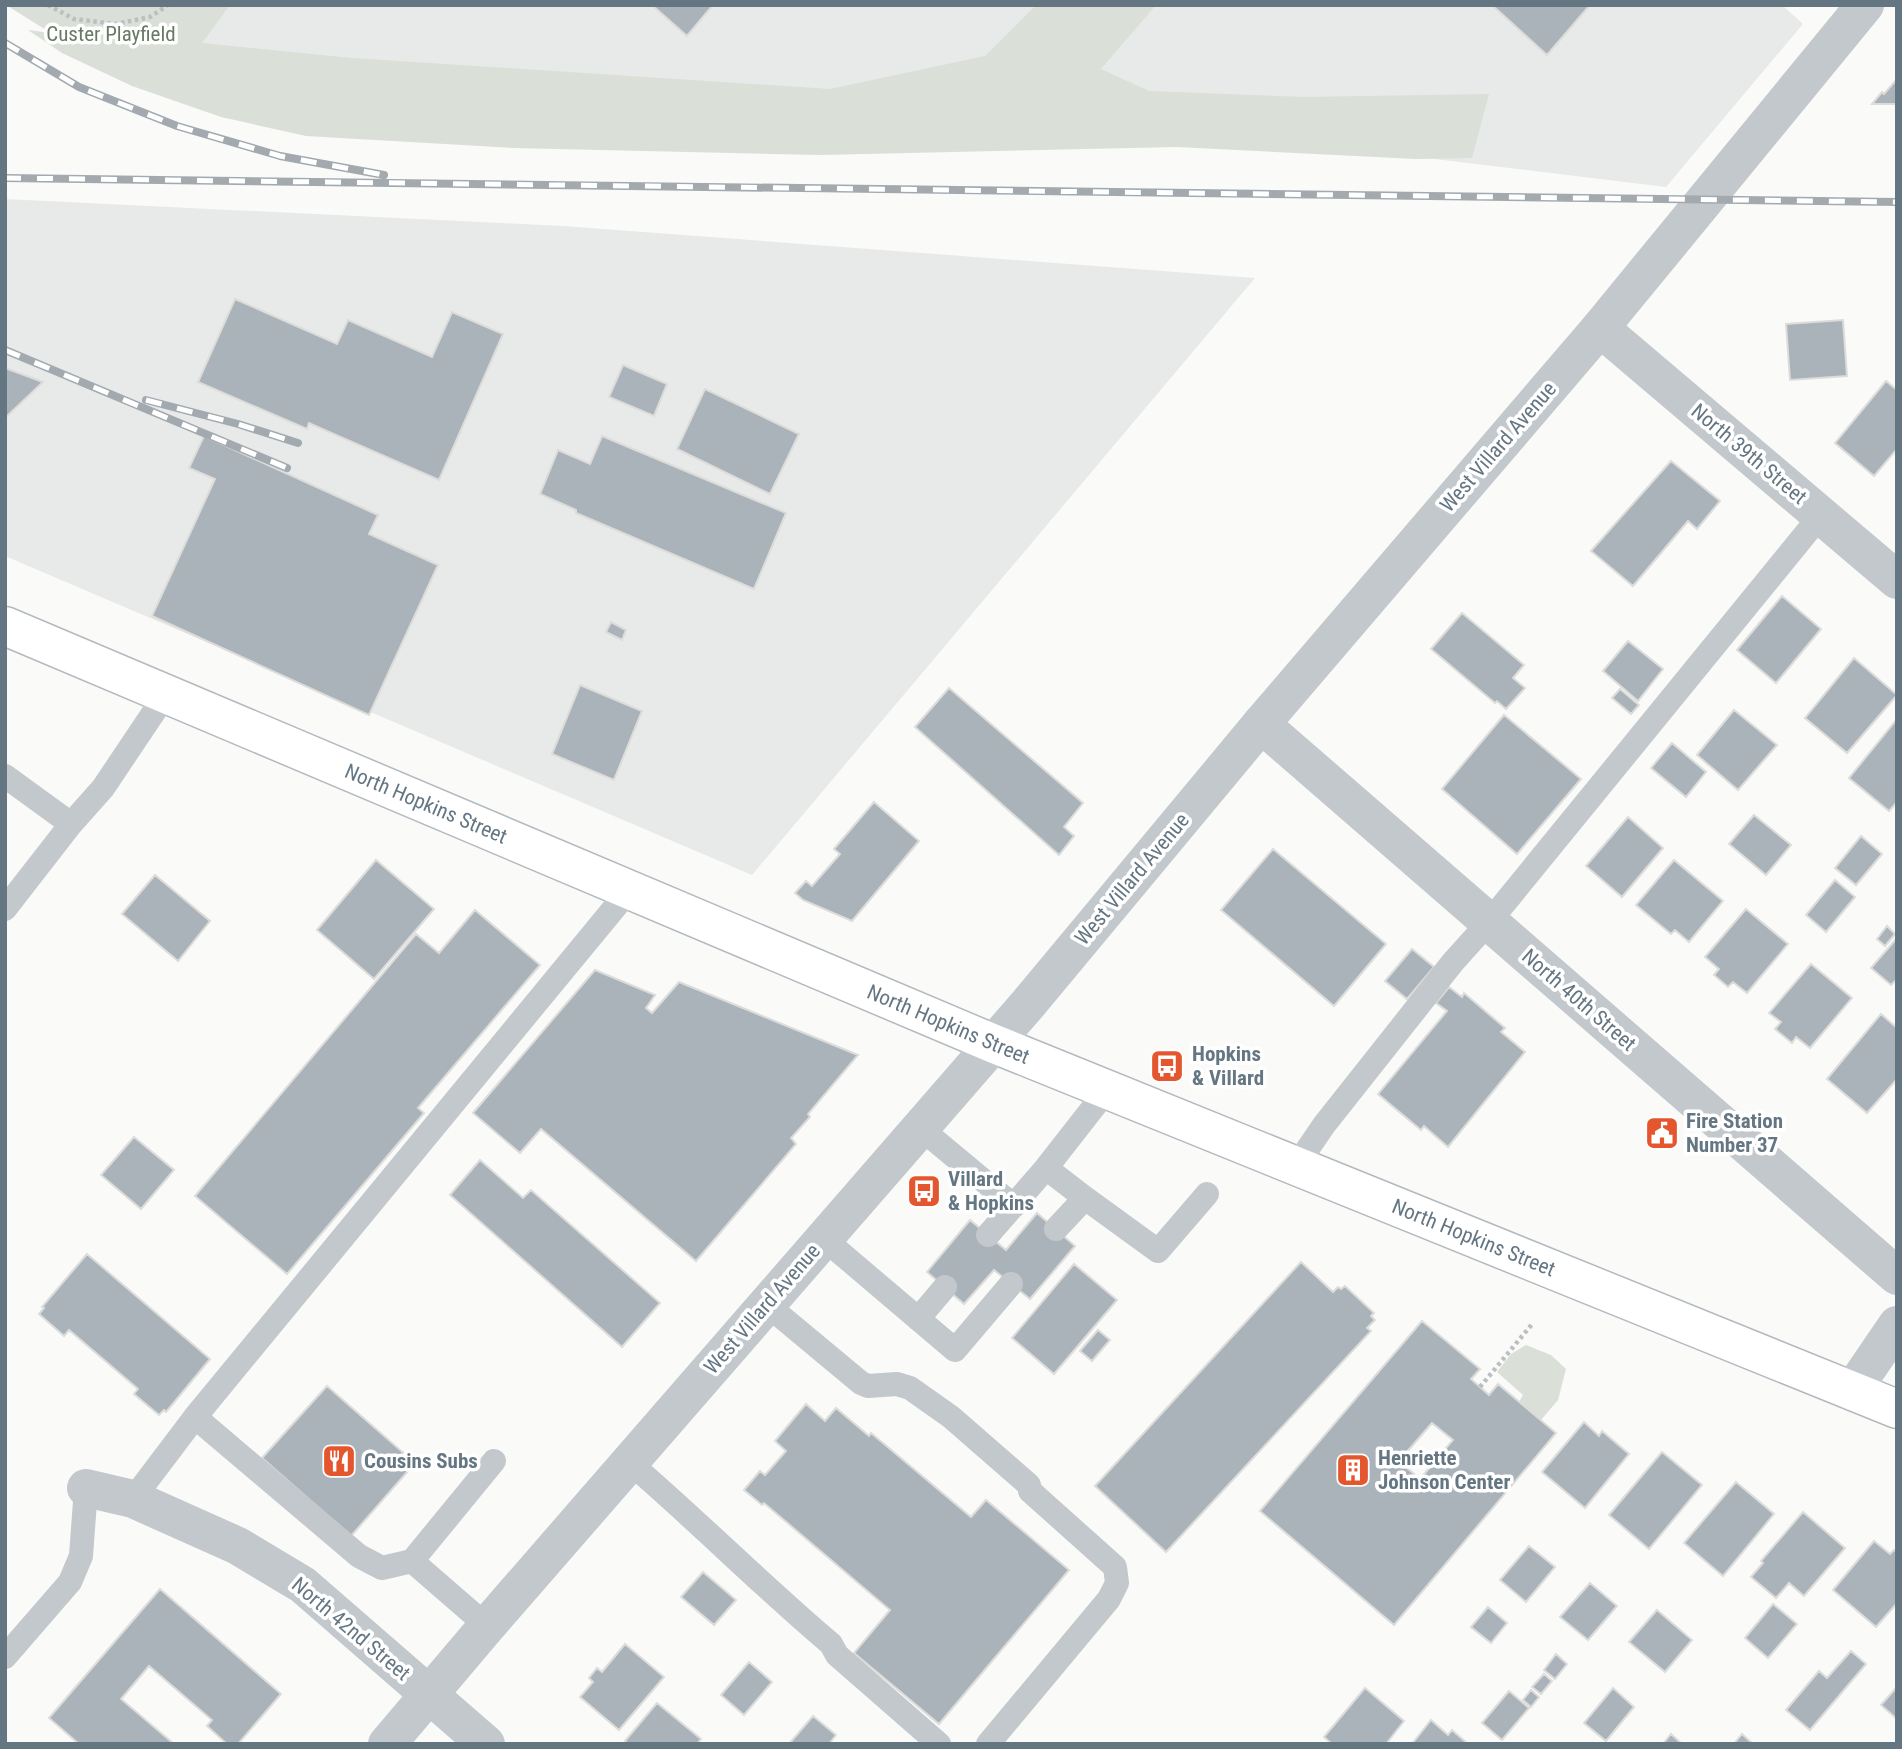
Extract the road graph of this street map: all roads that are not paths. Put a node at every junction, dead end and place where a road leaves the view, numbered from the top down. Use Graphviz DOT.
graph roads {
  1 [pos="1865,5"];
  2 [pos="1600,328"];
  3 [pos="1821,515"];
  4 [pos="1897,580"];
  5 [pos="5,626"];
  6 [pos="166,694"];
  7 [pos="1261,724"];
  8 [pos="5,776"];
  9 [pos="71,824"];
  10 [pos="630,889"];
  11 [pos="5,909"];
  12 [pos="1489,922"];
  13 [pos="992,1043"];
  14 [pos="1107,1090"];
  15 [pos="919,1127"];
  16 [pos="1296,1166"];
  17 [pos="1046,1168"];
  18 [pos="1207,1194"];
  19 [pos="1085,1198"];
  20 [pos="1014,1206"];
  21 [pos="1056,1229"];
  22 [pos="988,1235"];
  23 [pos="823,1238"];
  24 [pos="1897,1276"];
  25 [pos="1011,1284"];
  26 [pos="945,1287"];
  27 [pos="766,1304"];
  28 [pos="918,1319"];
  29 [pos="1897,1325"];
  30 [pos="1852,1391"];
  31 [pos="1897,1409"];
  32 [pos="195,1417"];
  33 [pos="495,1461"];
  34 [pos="629,1462"];
  35 [pos="86,1488"];
  36 [pos="133,1499"];
  37 [pos="412,1561"];
  38 [pos="487,1626"];
  39 [pos="5,1657"];
  40 [pos="428,1694"];
  41 [pos="992,1739"];
  42 [pos="387,1744"];
  43 [pos="486,1744"];
  44 [pos="939,1744"];
  1 -- 2 [label="street, West Villard Avenue"];
  2 -- 3 [label="street, North 39th Street"];
  2 -- 7 [label="street, West Villard Avenue"];
  3 -- 4 [label="street, North 39th Street"];
  3 -- 12 [label="lane"];
  5 -- 6 [label="main road, North Hopkins Street"];
  6 -- 9 [label="lane"];
  6 -- 10 [label="main road, North Hopkins Street"];
  7 -- 12 [label="street, North 40th Street"];
  7 -- 13 [label="street, West Villard Avenue"];
  8 -- 9 [label="lane"];
  9 -- 11 [label="lane"];
  10 -- 13 [label="main road, North Hopkins Street"];
  10 -- 32 [label="lane"];
  12 -- 16 [label="lane"];
  12 -- 24 [label="street, North 40th Street"];
  13 -- 14 [label="main road, North Hopkins Street"];
  13 -- 15 [label="street, West Villard Avenue"];
  14 -- 16 [label="main road, North Hopkins Street"];
  14 -- 17 [label="lane"];
  15 -- 20 [label="lane"];
  15 -- 23 [label="street, West Villard Avenue"];
  16 -- 30 [label="main road, North Hopkins Street"];
  17 -- 19 [label="lane"];
  17 -- 20 [label="lane"];
  18 -- 19 [label="lane"];
  19 -- 21 [label="lane"];
  20 -- 22 [label="lane"];
  23 -- 27 [label="street, West Villard Avenue"];
  23 -- 28 [label="lane"];
  25 -- 28 [label="lane"];
  26 -- 28 [label="lane"];
  27 -- 34 [label="street, West Villard Avenue"];
  27 -- 41 [label="lane"];
  29 -- 30 [label="street"];
  30 -- 31 [label="main road, North Hopkins Street"];
  32 -- 36 [label="lane"];
  32 -- 37 [label="lane"];
  33 -- 37 [label="lane"];
  34 -- 38 [label="street, West Villard Avenue"];
  34 -- 44 [label="lane"];
  35 -- 36 [label="street, North 42nd Street"];
  35 -- 39 [label="lane"];
  36 -- 40 [label="street, North 42nd Street"];
  37 -- 38 [label="lane"];
  38 -- 40 [label="street, West Villard Avenue"];
  40 -- 42 [label="street, West Villard Avenue"];
  40 -- 43 [label="street, North 42nd Street"];
}
